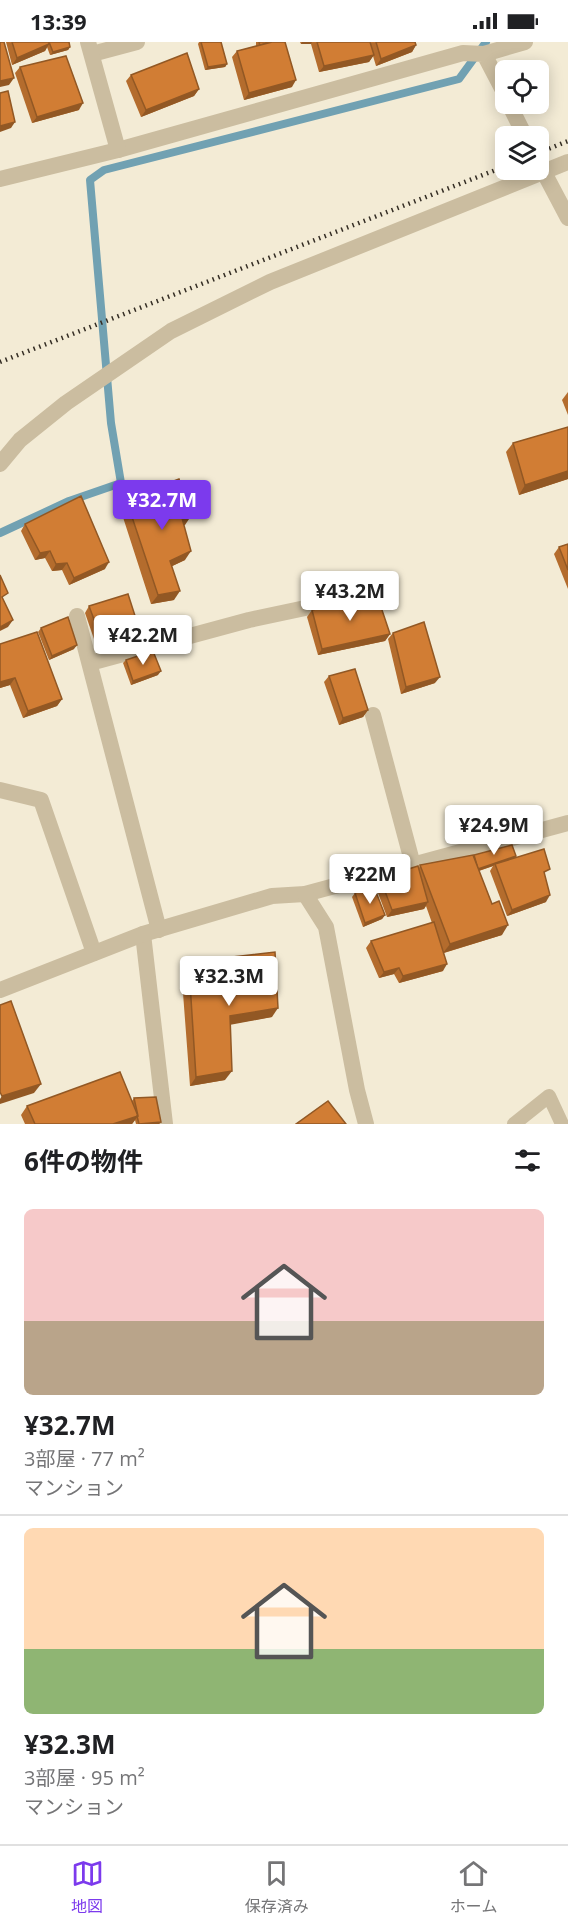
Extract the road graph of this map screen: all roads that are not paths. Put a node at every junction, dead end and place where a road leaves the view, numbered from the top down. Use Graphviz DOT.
graph roads {
  1 [pos="137,42"];
  2 [pos="525,42"];
  3 [pos="90,48"];
  4 [pos="484,54"];
  5 [pos="495,75"];
  6 [pos="118,150"];
  7 [pos="568,162"];
  8 [pos="549,166"];
  9 [pos="0,179"];
  10 [pos="510,180"];
  11 [pos="548,180"];
  12 [pos="568,218"];
  13 [pos="0,464"];
  14 [pos="376,593"];
  15 [pos="77,616"];
  16 [pos="90,663"];
  17 [pos="373,715"];
  18 [pos="0,790"];
  19 [pos="568,823"];
  20 [pos="413,865"];
  21 [pos="305,894"];
  22 [pos="151,932"];
  23 [pos="94,953"];
  24 [pos="0,990"];
  25 [pos="165,1124"];
  26 [pos="366,1124"];
  27 [pos="514,1124"];
  28 [pos="562,1124"];
  1 -- 3 [label="street"];
  2 -- 4 [label="street"];
  3 -- 6 [label="street"];
  4 -- 5 [label="street"];
  4 -- 6 [label="street"];
  6 -- 9 [label="street"];
  7 -- 8 [label="street"];
  10 -- 13 [label="street"];
  11 -- 12 [label="street"];
  14 -- 16 [label="street"];
  15 -- 16 [label="street"];
  16 -- 22 [label="street"];
  17 -- 20 [label="street"];
  18 -- 23 [label="street"];
  19 -- 20 [label="street"];
  20 -- 21 [label="street"];
  21 -- 22 [label="street"];
  21 -- 26 [label="street"];
  22 -- 23 [label="street"];
  22 -- 25 [label="street"];
  23 -- 24 [label="street"];
  27 -- 28 [label="lane"];
}
